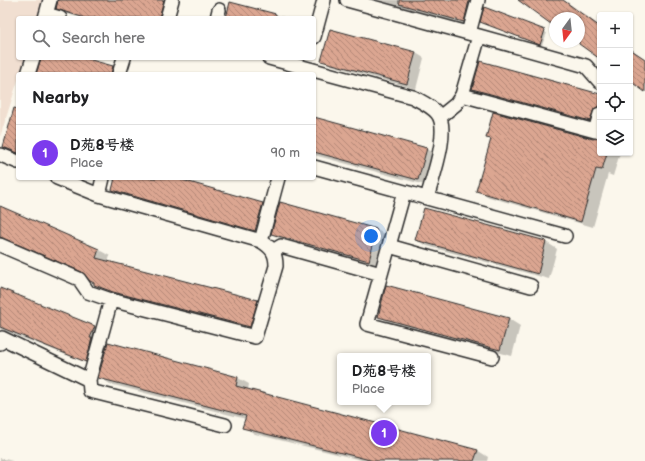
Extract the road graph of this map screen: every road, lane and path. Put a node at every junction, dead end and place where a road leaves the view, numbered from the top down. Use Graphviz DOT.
graph roads {
  1 [pos="50,0"];
  2 [pos="172,0"];
  3 [pos="324,0"];
  4 [pos="347,0"];
  5 [pos="478,0"];
  6 [pos="45,16"];
  7 [pos="168,16"];
  8 [pos="316,30"];
  9 [pos="474,34"];
  10 [pos="32,60"];
  11 [pos="123,60"];
  12 [pos="277,60"];
  13 [pos="306,67"];
  14 [pos="29,72"];
  15 [pos="120,72"];
  16 [pos="597,79"];
  17 [pos="462,94"];
  18 [pos="440,117"];
  19 [pos="598,120"];
  20 [pos="1,155"];
  21 [pos="16,161"];
  22 [pos="316,169"];
  23 [pos="62,180"];
  24 [pos="103,180"];
  25 [pos="277,180"];
  26 [pos="404,192"];
  27 [pos="99,195"];
  28 [pos="427,198"];
  29 [pos="565,236"];
  30 [pos="261,241"];
  31 [pos="0,245"];
  32 [pos="389,246"];
  33 [pos="273,251"];
  34 [pos="381,274"];
  35 [pos="531,286"];
  36 [pos="110,300"];
  37 [pos="1,339"];
  38 [pos="492,357"];
  39 [pos="89,380"];
  40 [pos="225,425"];
  1 -- 6 [label="street"];
  2 -- 7 [label="street"];
  3 -- 8 [label="street"];
  4 -- 9 [label="street"];
  5 -- 9 [label="street"];
  9 -- 16 [label="street"];
  9 -- 17 [label="street"];
  10 -- 14 [label="street"];
  11 -- 15 [label="street"];
  12 -- 13 [label="street"];
  13 -- 18 [label="street"];
  17 -- 18 [label="street"];
  17 -- 19 [label="street"];
  18 -- 28 [label="street"];
  20 -- 21 [label="street"];
  22 -- 26 [label="street"];
  23 -- 27 [label="street"];
  24 -- 27 [label="street"];
  25 -- 30 [label="street"];
  26 -- 28 [label="street"];
  26 -- 32 [label="street"];
  27 -- 30 [label="street"];
  28 -- 29 [label="street"];
  30 -- 33 [label="street"];
  31 -- 36 [label="street"];
  32 -- 34 [label="street"];
  32 -- 35 [label="street"];
  33 -- 34 [label="street"];
  33 -- 36 [label="street"];
  34 -- 38 [label="street"];
  36 -- 39 [label="street"];
  37 -- 39 [label="street"];
  39 -- 40 [label="street"];
}
